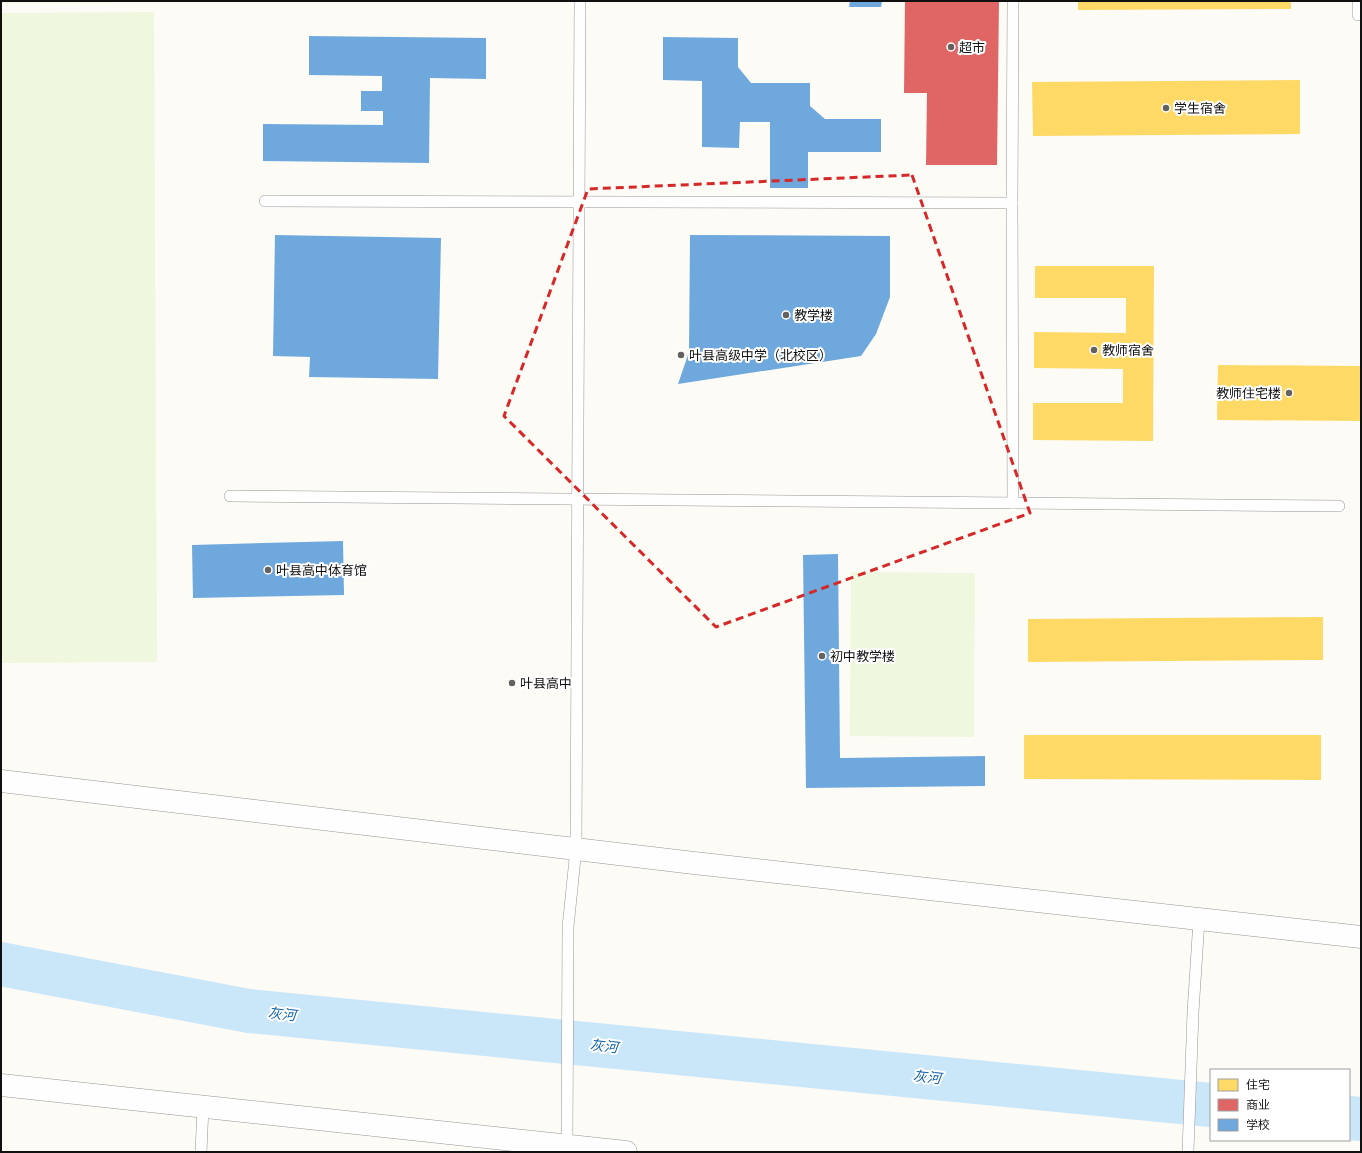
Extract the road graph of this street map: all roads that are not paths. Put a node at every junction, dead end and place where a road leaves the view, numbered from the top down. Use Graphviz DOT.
graph roads {
  1 [pos="580,1"];
  2 [pos="1013,1"];
  3 [pos="1358,1"];
  4 [pos="1361,15"];
  5 [pos="265,200"];
  6 [pos="579,201"];
  7 [pos="1012,203"];
  8 [pos="230,496"];
  9 [pos="577,499"];
  10 [pos="1013,503"];
  11 [pos="1339,506"];
  12 [pos="1,781"];
  13 [pos="576,849"];
  14 [pos="1199,920"];
  15 [pos="1361,937"];
  16 [pos="1,1085"];
  17 [pos="203,1107"];
  18 [pos="567,1147"];
  19 [pos="201,1152"];
  20 [pos="626,1152"];
  21 [pos="1188,1152"];
  1 -- 6 [label="lane"];
  2 -- 7 [label="lane"];
  3 -- 4 [label="lane"];
  5 -- 6 [label="lane"];
  6 -- 7 [label="lane"];
  6 -- 9 [label="lane"];
  7 -- 10 [label="lane"];
  8 -- 9 [label="lane"];
  9 -- 10 [label="lane"];
  9 -- 13 [label="lane"];
  10 -- 11 [label="lane"];
  12 -- 13 [label="street"];
  13 -- 14 [label="street"];
  13 -- 18 [label="lane"];
  14 -- 15 [label="street"];
  14 -- 21 [label="lane"];
  16 -- 17 [label="street"];
  17 -- 18 [label="street"];
  17 -- 19 [label="lane"];
  18 -- 20 [label="street"];
}
